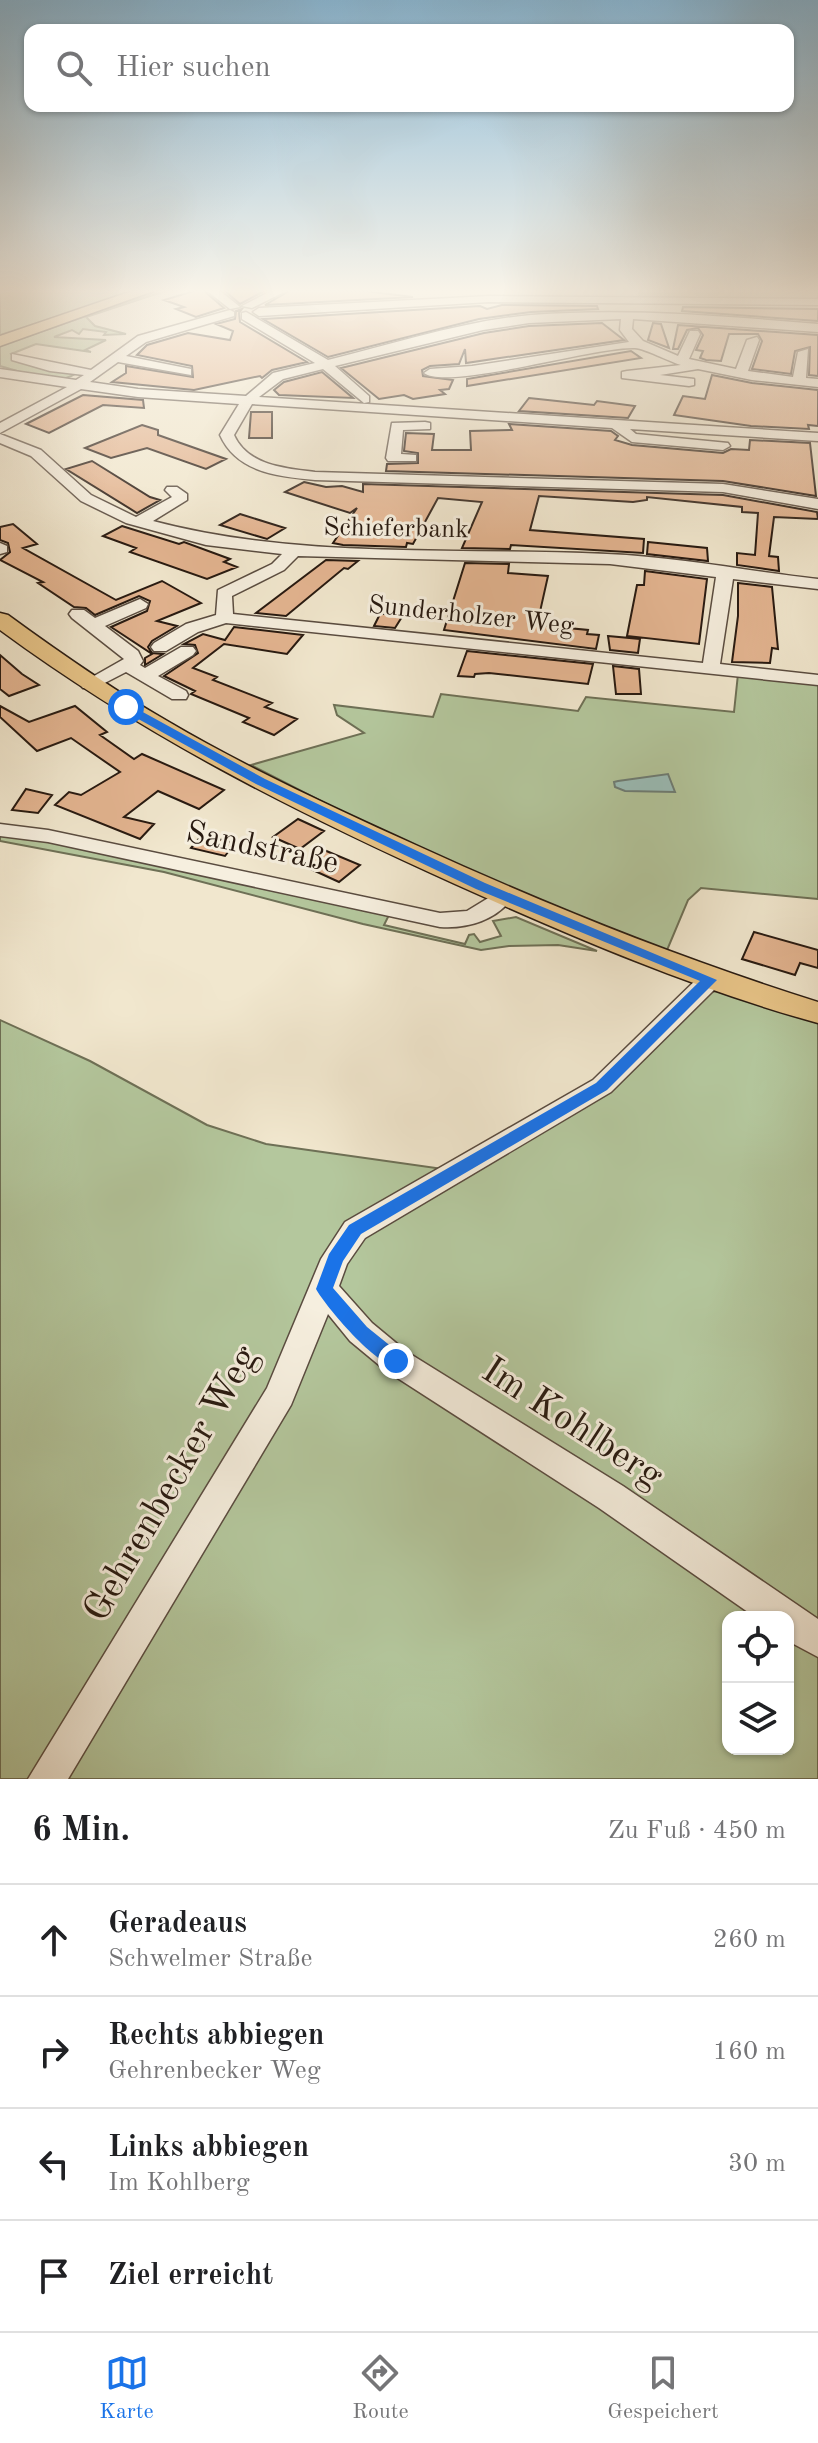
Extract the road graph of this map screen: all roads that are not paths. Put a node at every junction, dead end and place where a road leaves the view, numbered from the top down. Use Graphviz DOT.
graph roads {
  1 [pos="0,373"];
  2 [pos="93,373"];
  3 [pos="289,373"];
  4 [pos="339,373"];
  5 [pos="646,373"];
  6 [pos="741,373"];
  7 [pos="800,373"];
  8 [pos="689,382"];
  9 [pos="799,382"];
  10 [pos="818,383"];
  11 [pos="76,386"];
  12 [pos="369,401"];
  13 [pos="248,402"];
  14 [pos="436,414"];
  15 [pos="613,422"];
  16 [pos="0,429"];
  17 [pos="818,437"];
  18 [pos="0,438"];
  19 [pos="723,446"];
  20 [pos="411,458"];
  21 [pos="172,490"];
  22 [pos="818,504"];
  23 [pos="141,522"];
  24 [pos="294,551"];
  25 [pos="725,574"];
  26 [pos="818,584"];
  27 [pos="140,604"];
  28 [pos="225,618"];
  29 [pos="0,620"];
  30 [pos="160,647"];
  31 [pos="187,651"];
  32 [pos="135,667"];
  33 [pos="711,667"];
  34 [pos="818,680"];
  35 [pos="89,684"];
  36 [pos="179,695"];
  37 [pos="0,830"];
  38 [pos="503,896"];
  39 [pos="710,980"];
  40 [pos="818,1013"];
  41 [pos="324,1289"];
  42 [pos="776,1611"];
  43 [pos="794,1624"];
  44 [pos="818,1640"];
  45 [pos="47,1779"];
  1 -- 11 [label="street"];
  2 -- 11 [label="street"];
  3 -- 13 [label="street"];
  4 -- 12 [label="street"];
  5 -- 8 [label="street"];
  6 -- 9 [label="street"];
  7 -- 9 [label="street"];
  9 -- 10 [label="street"];
  11 -- 13 [label="street"];
  11 -- 16 [label="street"];
  13 -- 14 [label="street"];
  13 -- 22 [label="street, Schieferbank"];
  14 -- 15 [label="street"];
  14 -- 20 [label="street"];
  15 -- 17 [label="street"];
  15 -- 19 [label="street"];
  18 -- 23 [label="street, Schieferbank"];
  21 -- 23 [label="street"];
  23 -- 24 [label="street, Schieferbank"];
  24 -- 25 [label="street, Schieferbank"];
  24 -- 28 [label="street"];
  25 -- 26 [label="street, Schieferbank"];
  25 -- 33 [label="street"];
  27 -- 32 [label="street"];
  28 -- 30 [label="street, Sunderholzer Weg"];
  28 -- 33 [label="street, Sunderholzer Weg"];
  29 -- 35 [label="main road"];
  31 -- 32 [label="street"];
  32 -- 35 [label="street"];
  32 -- 36 [label="street"];
  33 -- 34 [label="street, Sunderholzer Weg"];
  35 -- 38 [label="main road"];
  37 -- 38 [label="street, Sandstraße"];
  38 -- 39 [label="main road"];
  39 -- 40 [label="main road"];
  39 -- 41 [label="street, Gehrenbecker Weg"];
  41 -- 42 [label="street, Im Kohlberg"];
  41 -- 45 [label="street, Gehrenbecker Weg"];
  43 -- 44 [label="street, Im Kohlberg"];
}
